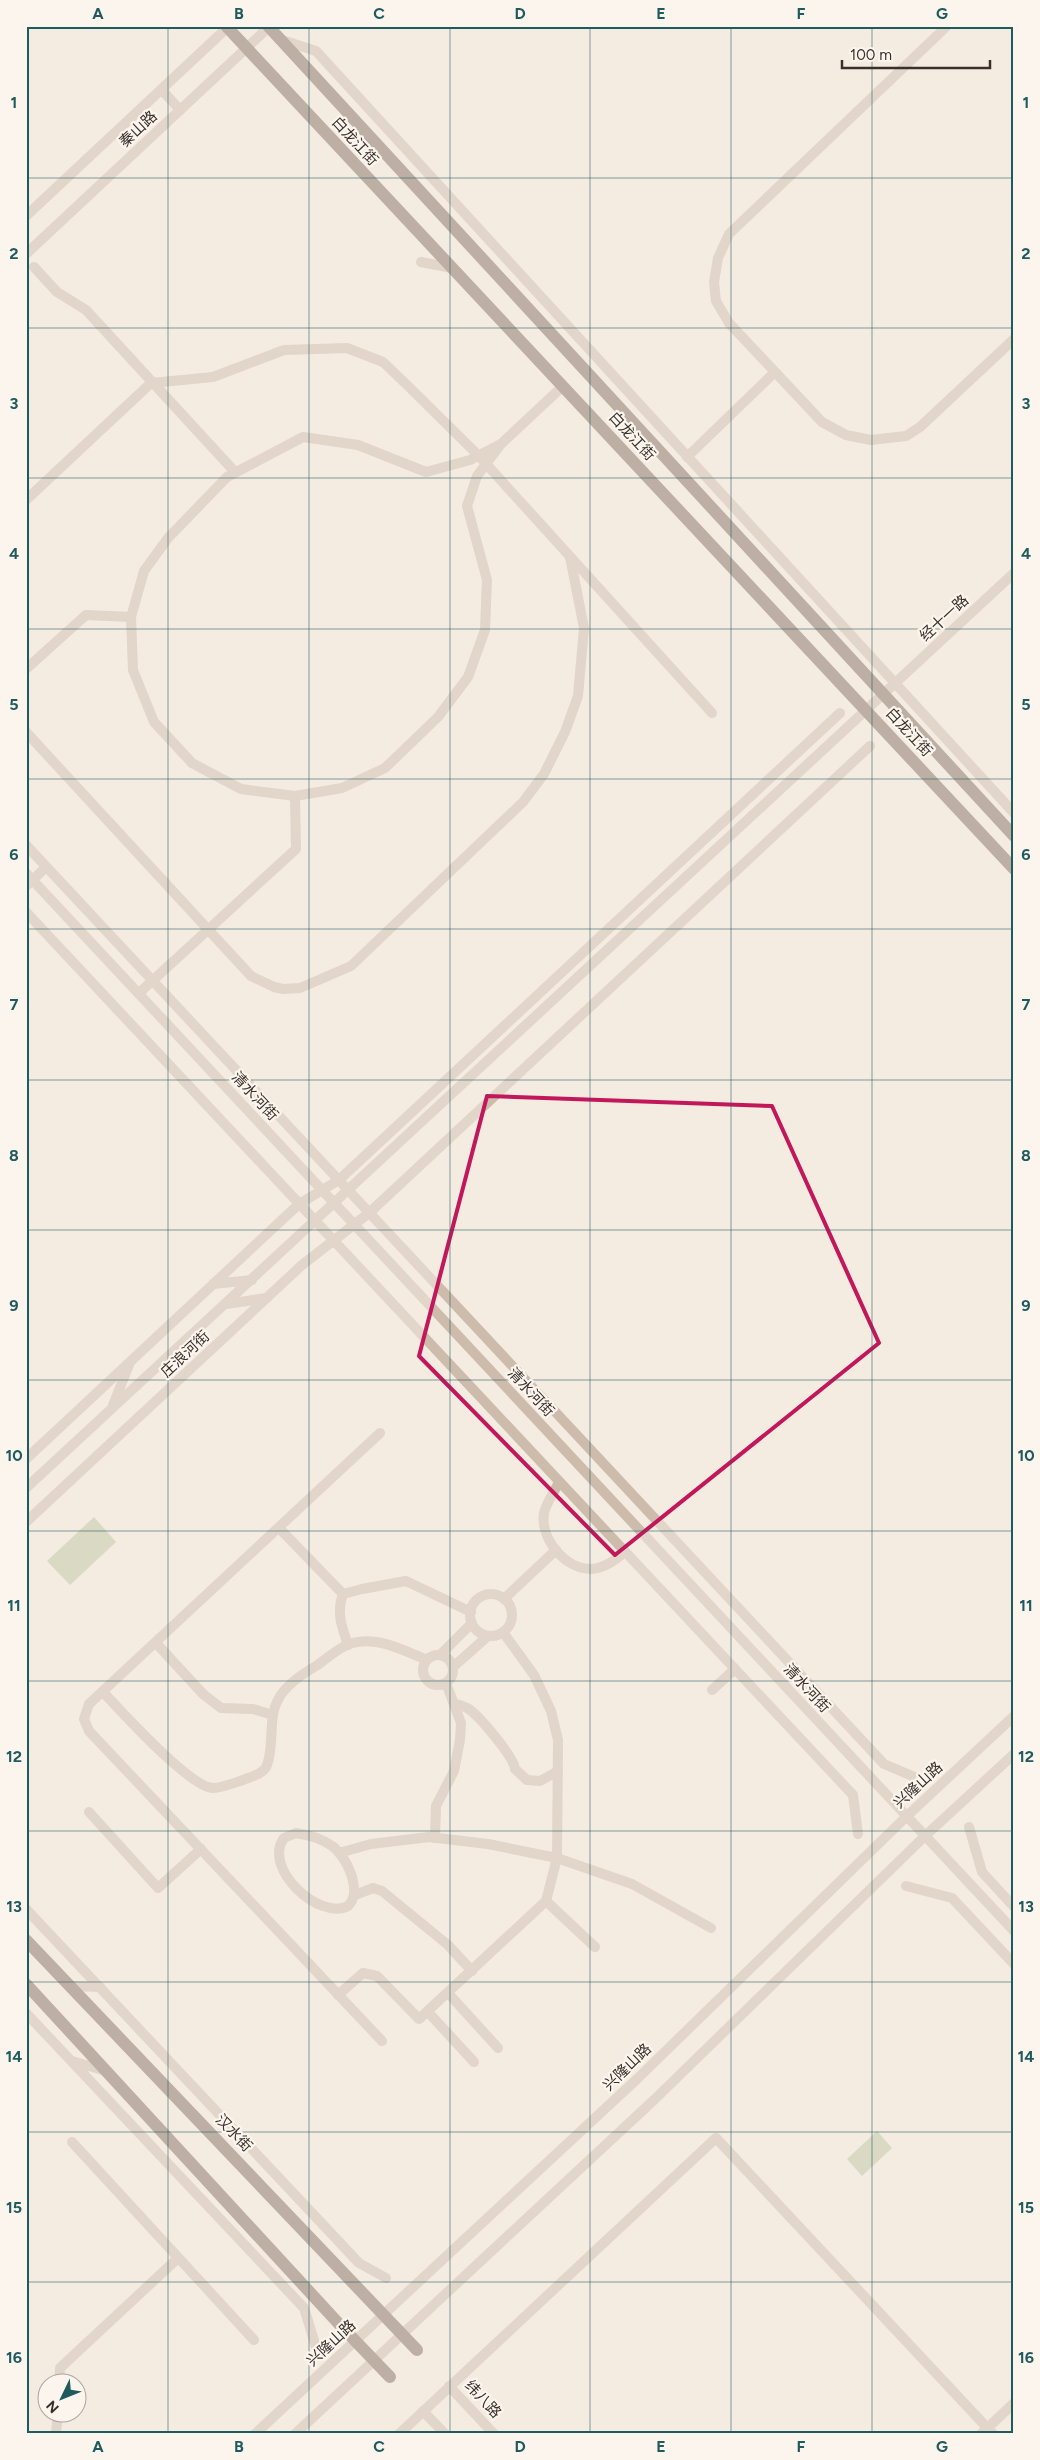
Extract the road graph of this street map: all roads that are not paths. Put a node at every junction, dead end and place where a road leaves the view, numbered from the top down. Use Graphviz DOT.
graph roads {
  1 [pos="269,26"];
  2 [pos="947,26"];
  3 [pos="227,27"];
  4 [pos="281,40"];
  5 [pos="246,48"];
  6 [pos="162,90"];
  7 [pos="180,110"];
  8 [pos="26,216"];
  9 [pos="26,254"];
  10 [pos="421,262"];
  11 [pos="34,267"];
  12 [pos="452,268"];
  13 [pos="1014,339"];
  14 [pos="775,372"];
  15 [pos="151,383"];
  16 [pos="562,386"];
  17 [pos="501,444"];
  18 [pos="478,455"];
  19 [pos="687,457"];
  20 [pos="486,465"];
  21 [pos="236,472"];
  22 [pos="26,500"];
  23 [pos="570,557"];
  24 [pos="1014,573"];
  25 [pos="131,617"];
  26 [pos="26,669"];
  27 [pos="896,685"];
  28 [pos="884,696"];
  29 [pos="867,711"];
  30 [pos="712,713"];
  31 [pos="840,713"];
  32 [pos="26,732"];
  33 [pos="870,746"];
  34 [pos="295,796"];
  35 [pos="1014,813"];
  36 [pos="1014,836"];
  37 [pos="26,846"];
  38 [pos="46,867"];
  39 [pos="1014,869"];
  40 [pos="28,880"];
  41 [pos="26,912"];
  42 [pos="207,930"];
  43 [pos="152,981"];
  44 [pos="139,993"];
  45 [pos="339,1180"];
  46 [pos="322,1190"];
  47 [pos="348,1191"];
  48 [pos="299,1204"];
  49 [pos="334,1204"];
  50 [pos="369,1213"];
  51 [pos="314,1222"];
  52 [pos="354,1224"];
  53 [pos="333,1241"];
  54 [pos="252,1280"];
  55 [pos="214,1284"];
  56 [pos="267,1298"];
  57 [pos="226,1304"];
  58 [pos="130,1362"];
  59 [pos="111,1408"];
  60 [pos="380,1433"];
  61 [pos="26,1459"];
  62 [pos="559,1482"];
  63 [pos="26,1488"];
  64 [pos="26,1522"];
  65 [pos="279,1528"];
  66 [pos="556,1550"];
  67 [pos="625,1552"];
  68 [pos="343,1594"];
  69 [pos="504,1599"];
  70 [pos="471,1617"];
  71 [pos="503,1632"];
  72 [pos="488,1636"];
  73 [pos="156,1643"];
  74 [pos="348,1645"];
  75 [pos="440,1655"];
  76 [pos="427,1660"];
  77 [pos="453,1667"];
  78 [pos="735,1669"];
  79 [pos="446,1683"];
  80 [pos="712,1690"];
  81 [pos="103,1692"];
  82 [pos="456,1704"];
  83 [pos="273,1715"];
  84 [pos="1014,1716"];
  85 [pos="1014,1754"];
  86 [pos="558,1771"];
  87 [pos="917,1778"];
  88 [pos="89,1812"];
  89 [pos="907,1816"];
  90 [pos="969,1827"];
  91 [pos="858,1834"];
  92 [pos="925,1836"];
  93 [pos="435,1838"];
  94 [pos="201,1850"];
  95 [pos="339,1853"];
  96 [pos="557,1858"];
  97 [pos="906,1886"];
  98 [pos="354,1895"];
  99 [pos="546,1900"];
  100 [pos="1014,1907"];
  101 [pos="26,1909"];
  102 [pos="712,1928"];
  103 [pos="1014,1931"];
  104 [pos="26,1940"];
  105 [pos="595,1948"];
  106 [pos="1014,1964"];
  107 [pos="472,1970"];
  108 [pos="26,1984"];
  109 [pos="71,1986"];
  110 [pos="100,1988"];
  111 [pos="448,1993"];
  112 [pos="338,1995"];
  113 [pos="428,2012"];
  114 [pos="26,2013"];
  115 [pos="382,2041"];
  116 [pos="498,2048"];
  117 [pos="71,2061"];
  118 [pos="474,2062"];
  119 [pos="106,2071"];
  120 [pos="72,2142"];
  121 [pos="177,2259"];
  122 [pos="386,2278"];
  123 [pos="384,2315"];
  124 [pos="402,2335"];
  125 [pos="254,2340"];
  126 [pos="355,2340"];
  127 [pos="316,2347"];
  128 [pos="417,2350"];
  129 [pos="374,2360"];
  130 [pos="60,2372"];
  131 [pos="390,2377"];
  132 [pos="449,2386"];
  133 [pos="1014,2403"];
  134 [pos="424,2411"];
  135 [pos="987,2432"];
  136 [pos="255,2434"];
  137 [pos="295,2434"];
  138 [pos="399,2434"];
  139 [pos="445,2434"];
  140 [pos="494,2434"];
  1 -- 4 [label="main road, 白龙江街"];
  1 -- 5 [label="street, 秦山路"];
  2 -- 14 [label="street"];
  3 -- 5 [label="main road, 白龙江街"];
  3 -- 6 [label="street, 秦山路"];
  4 -- 19 [label="street, 白龙江街"];
  4 -- 28 [label="main road, 白龙江街"];
  5 -- 7 [label="street, 秦山路"];
  5 -- 12 [label="main road, 白龙江街"];
  6 -- 7 [label="street"];
  6 -- 8 [label="street, 秦山路"];
  7 -- 9 [label="street, 秦山路"];
  10 -- 12 [label="street"];
  11 -- 15 [label="street"];
  12 -- 16 [label="main road, 白龙江街"];
  13 -- 14 [label="street"];
  14 -- 19 [label="street"];
  15 -- 18 [label="street"];
  15 -- 21 [label="street"];
  15 -- 22 [label="street"];
  16 -- 17 [label="street"];
  16 -- 29 [label="main road, 白龙江街"];
  17 -- 18 [label="street"];
  17 -- 20 [label="street"];
  18 -- 20 [label="street"];
  18 -- 21 [label="street"];
  19 -- 27 [label="street, 白龙江街"];
  20 -- 23 [label="street"];
  20 -- 34 [label="street"];
  21 -- 25 [label="street"];
  23 -- 30 [label="street"];
  23 -- 42 [label="street"];
  24 -- 27 [label="street, 经十一路"];
  25 -- 26 [label="street"];
  25 -- 34 [label="street"];
  27 -- 28 [label="street, 经十一路"];
  27 -- 35 [label="street, 白龙江街"];
  28 -- 29 [label="street, 经十一路"];
  28 -- 36 [label="main road, 白龙江街"];
  29 -- 39 [label="main road, 白龙江街"];
  29 -- 47 [label="street, 经十一路"];
  31 -- 45 [label="street"];
  32 -- 42 [label="street"];
  33 -- 50 [label="street, 庄浪河街"];
  34 -- 42 [label="street"];
  37 -- 38 [label="street"];
  38 -- 40 [label="street"];
  38 -- 43 [label="street"];
  40 -- 44 [label="street, 清水河街"];
  41 -- 48 [label="street"];
  42 -- 43 [label="street"];
  43 -- 44 [label="street"];
  43 -- 45 [label="street"];
  44 -- 46 [label="street, 清水河街"];
  45 -- 46 [label="street"];
  45 -- 47 [label="street"];
  46 -- 48 [label="street"];
  46 -- 49 [label="street, 清水河街"];
  47 -- 49 [label="street, 经十一路"];
  47 -- 50 [label="street"];
  48 -- 51 [label="street"];
  48 -- 55 [label="street"];
  49 -- 51 [label="street, 经十一路"];
  49 -- 52 [label="street, 清水河街"];
  50 -- 52 [label="street, 庄浪河街"];
  50 -- 87 [label="street"];
  51 -- 53 [label="street"];
  51 -- 54 [label="street, 经十一路"];
  52 -- 53 [label="street, 庄浪河街"];
  52 -- 89 [label="street, 清水河街"];
  53 -- 56 [label="street, 庄浪河街"];
  53 -- 62 [label="street"];
  54 -- 55 [label="street"];
  54 -- 57 [label="street, 经十一路"];
  55 -- 58 [label="street"];
  56 -- 57 [label="street"];
  56 -- 64 [label="street, 庄浪河街"];
  57 -- 59 [label="street, 经十一路"];
  58 -- 59 [label="street"];
  58 -- 61 [label="street"];
  59 -- 63 [label="street, 经十一路"];
  60 -- 65 [label="street"];
  62 -- 66 [label="street"];
  62 -- 67 [label="street"];
  65 -- 68 [label="street"];
  65 -- 73 [label="street"];
  66 -- 67 [label="street"];
  66 -- 69 [label="street"];
  67 -- 78 [label="street"];
  68 -- 70 [label="street"];
  68 -- 74 [label="street"];
  69 -- 70 [label="street"];
  69 -- 71 [label="street"];
  70 -- 72 [label="street"];
  70 -- 75 [label="street"];
  71 -- 72 [label="street"];
  71 -- 86 [label="street"];
  72 -- 77 [label="street"];
  73 -- 81 [label="street"];
  73 -- 83 [label="street"];
  74 -- 76 [label="street"];
  74 -- 83 [label="street"];
  75 -- 76 [label="street"];
  75 -- 77 [label="street"];
  76 -- 79 [label="street"];
  77 -- 79 [label="street"];
  78 -- 80 [label="street"];
  78 -- 91 [label="street"];
  79 -- 82 [label="street"];
  81 -- 83 [label="street"];
  81 -- 94 [label="street"];
  82 -- 86 [label="street"];
  82 -- 93 [label="street"];
  84 -- 89 [label="street, 兴隆山路"];
  85 -- 92 [label="street"];
  86 -- 96 [label="street"];
  88 -- 94 [label="street"];
  89 -- 92 [label="street, 清水河街"];
  89 -- 123 [label="street, 兴隆山路"];
  90 -- 100 [label="street"];
  92 -- 103 [label="street, 清水河街"];
  92 -- 124 [label="street"];
  93 -- 95 [label="street"];
  93 -- 96 [label="street"];
  94 -- 112 [label="street"];
  95 -- 98 [label="street"];
  95 -- 98 [label="street"];
  96 -- 99 [label="street"];
  96 -- 102 [label="street"];
  97 -- 106 [label="street"];
  98 -- 107 [label="street"];
  99 -- 105 [label="street"];
  99 -- 107 [label="street"];
  101 -- 110 [label="street"];
  104 -- 109 [label="main road, 汉水街"];
  107 -- 111 [label="street"];
  108 -- 119 [label="main road"];
  109 -- 110 [label="street"];
  109 -- 123 [label="main road, 汉水街"];
  110 -- 122 [label="street"];
  111 -- 113 [label="street"];
  111 -- 116 [label="street"];
  112 -- 113 [label="street"];
  112 -- 115 [label="street"];
  113 -- 118 [label="street"];
  114 -- 117 [label="street"];
  117 -- 119 [label="street"];
  117 -- 127 [label="street"];
  119 -- 126 [label="main road"];
  120 -- 121 [label="street"];
  121 -- 125 [label="street"];
  121 -- 130 [label="street"];
  123 -- 124 [label="main road, 汉水街"];
  123 -- 126 [label="street, 兴隆山路"];
  124 -- 128 [label="main road, 汉水街"];
  124 -- 129 [label="street"];
  126 -- 129 [label="main road"];
  126 -- 136 [label="street, 兴隆山路"];
  129 -- 131 [label="main road"];
  129 -- 137 [label="street"];
  132 -- 134 [label="street"];
  132 -- 135 [label="street"];
  132 -- 140 [label="street, 纬八路"];
  133 -- 135 [label="street"];
  134 -- 138 [label="street"];
  134 -- 139 [label="street"];
}
